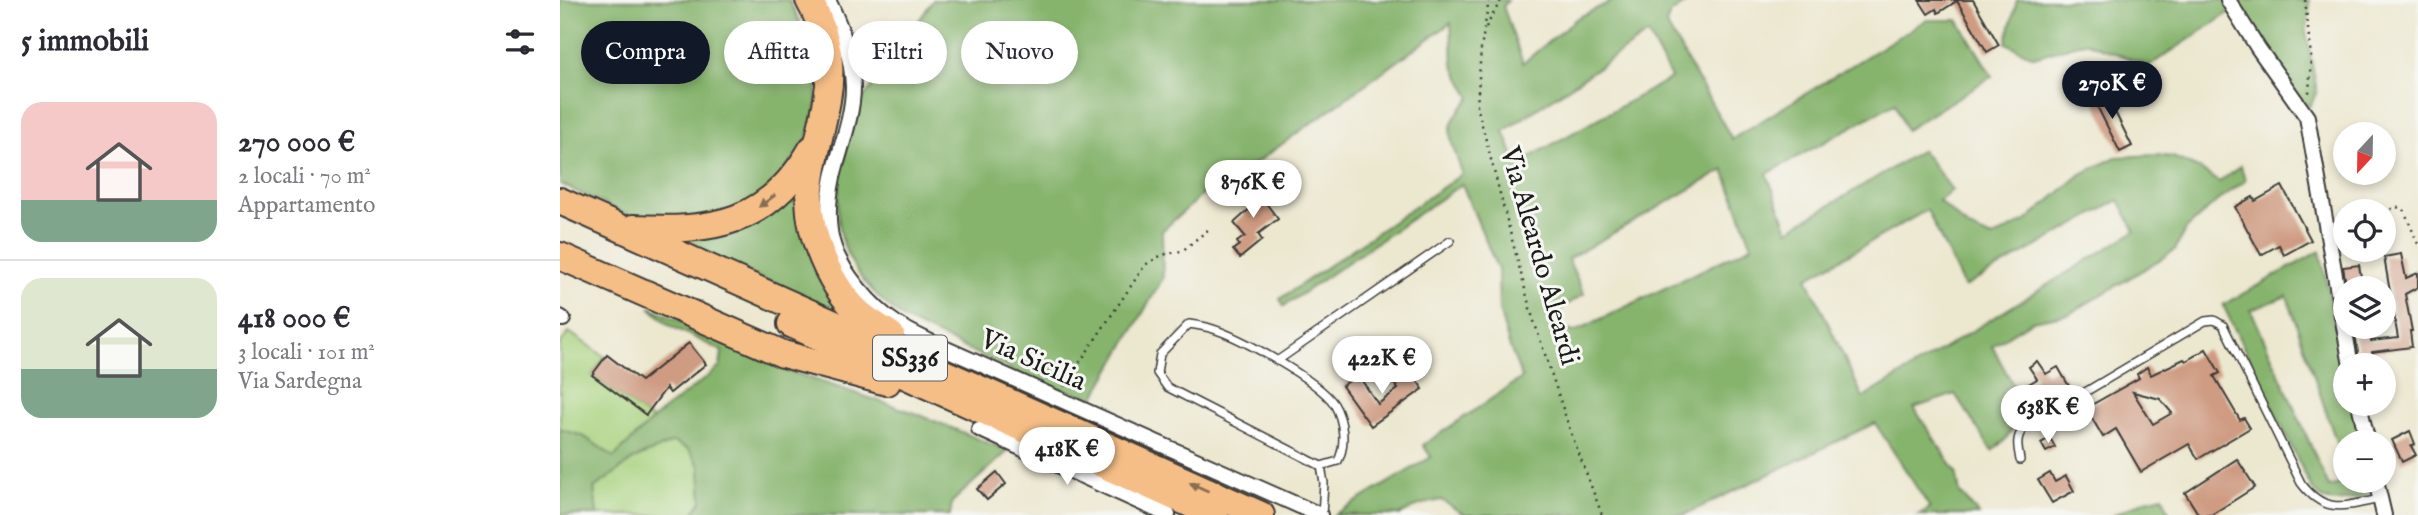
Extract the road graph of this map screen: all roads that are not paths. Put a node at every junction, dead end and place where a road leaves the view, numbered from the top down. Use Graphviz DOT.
graph roads {
  1 [pos="809,0"];
  2 [pos="828,0"];
  3 [pos="2228,0"];
  4 [pos="822,128"];
  5 [pos="560,201"];
  6 [pos="560,220"];
  7 [pos="618,227"];
  8 [pos="1450,241"];
  9 [pos="560,242"];
  10 [pos="560,256"];
  11 [pos="2349,353"];
  12 [pos="1277,361"];
  13 [pos="894,384"];
  14 [pos="966,393"];
  15 [pos="979,429"];
  16 [pos="2020,460"];
  17 [pos="1321,466"];
  18 [pos="2379,493"];
  19 [pos="2380,499"];
  20 [pos="1168,515"];
  21 [pos="1215,515"];
  22 [pos="1261,515"];
  23 [pos="1321,515"];
  24 [pos="2384,515"];
  1 -- 4 [label="highway"];
  2 -- 23 [label="street, Via Sicilia"];
  3 -- 11 [label="street"];
  4 -- 7 [label="highway, one-way"];
  4 -- 14 [label="highway"];
  5 -- 7 [label="highway, SS336"];
  6 -- 14 [label="highway, SS336"];
  7 -- 14 [label="highway, SS336"];
  8 -- 12 [label="lane"];
  9 -- 13 [label="highway"];
  10 -- 13 [label="highway"];
  12 -- 17 [label="lane"];
  12 -- 17 [label="lane"];
  13 -- 14 [label="highway"];
  14 -- 21 [label="highway, SS336"];
  22 -- 14 [label="highway, SS336, one-way"];
  15 -- 20 [label="street"];
  16 -- 19 [label="lane"];
  17 -- 23 [label="lane"];
  18 -- 19 [label="street"];
  19 -- 24 [label="street"];
}
